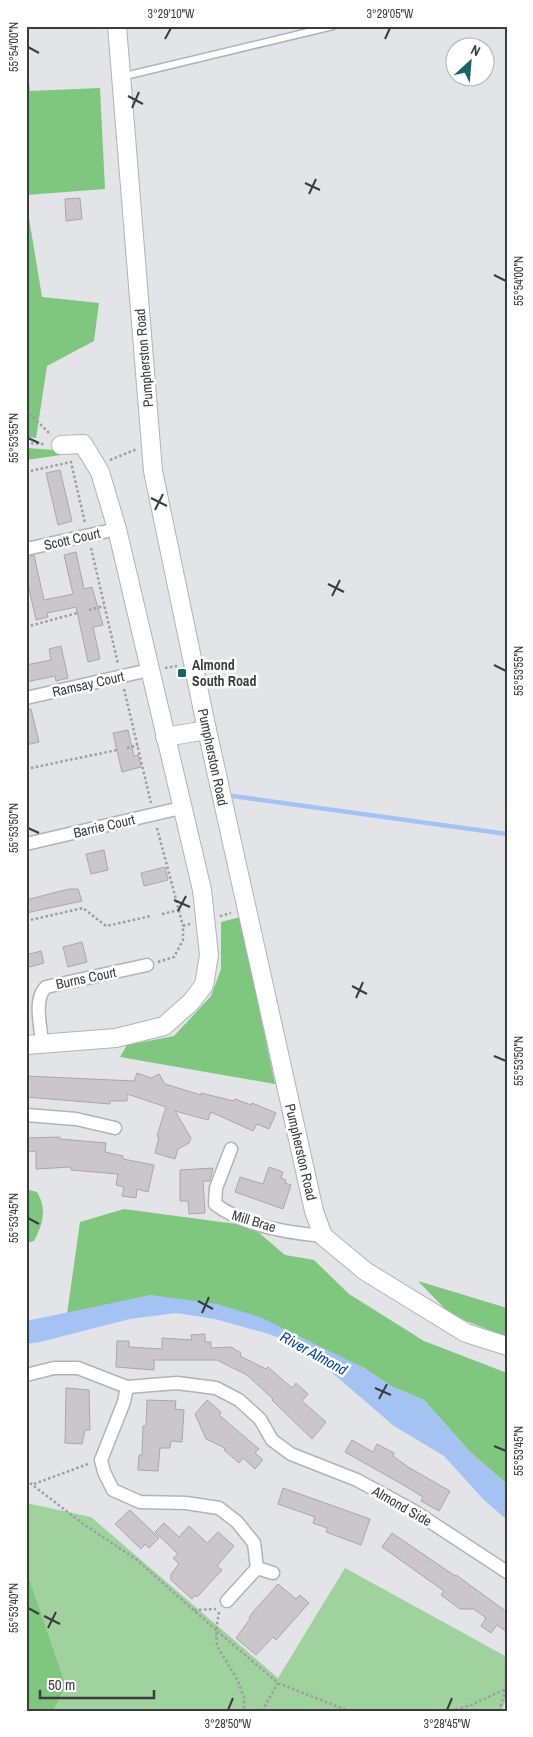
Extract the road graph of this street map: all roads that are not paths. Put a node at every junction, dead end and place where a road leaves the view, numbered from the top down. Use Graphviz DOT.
graph roads {
  1 [pos="117,26"];
  2 [pos="333,26"];
  3 [pos="120,77"];
  4 [pos="61,445"];
  5 [pos="117,528"];
  6 [pos="26,549"];
  7 [pos="149,670"];
  8 [pos="26,698"];
  9 [pos="207,730"];
  10 [pos="165,737"];
  11 [pos="181,808"];
  12 [pos="26,844"];
  13 [pos="147,965"];
  14 [pos="34,1044"];
  15 [pos="26,1115"];
  16 [pos="115,1128"];
  17 [pos="231,1149"];
  18 [pos="323,1236"];
  19 [pos="507,1346"];
  20 [pos="26,1375"];
  21 [pos="127,1387"];
  22 [pos="257,1568"];
  23 [pos="507,1572"];
  24 [pos="273,1573"];
  25 [pos="226,1600"];
  1 -- 3 [label="main road, Pumpherston Road"];
  2 -- 3 [label="lane"];
  3 -- 9 [label="main road, Pumpherston Road"];
  4 -- 5 [label="main road"];
  5 -- 6 [label="street, Scott Court"];
  5 -- 7 [label="main road"];
  7 -- 8 [label="street, Ramsay Court"];
  7 -- 10 [label="main road"];
  9 -- 10 [label="main road"];
  9 -- 18 [label="main road, Pumpherston Road"];
  10 -- 11 [label="main road"];
  11 -- 12 [label="street, Barrie Court"];
  11 -- 14 [label="main road"];
  13 -- 14 [label="street, Burns Court"];
  15 -- 16 [label="street"];
  17 -- 18 [label="street, Mill Brae"];
  18 -- 19 [label="main road"];
  20 -- 21 [label="street"];
  21 -- 22 [label="street"];
  21 -- 23 [label="street, Almond Side"];
  22 -- 24 [label="street"];
  22 -- 25 [label="street"];
}
